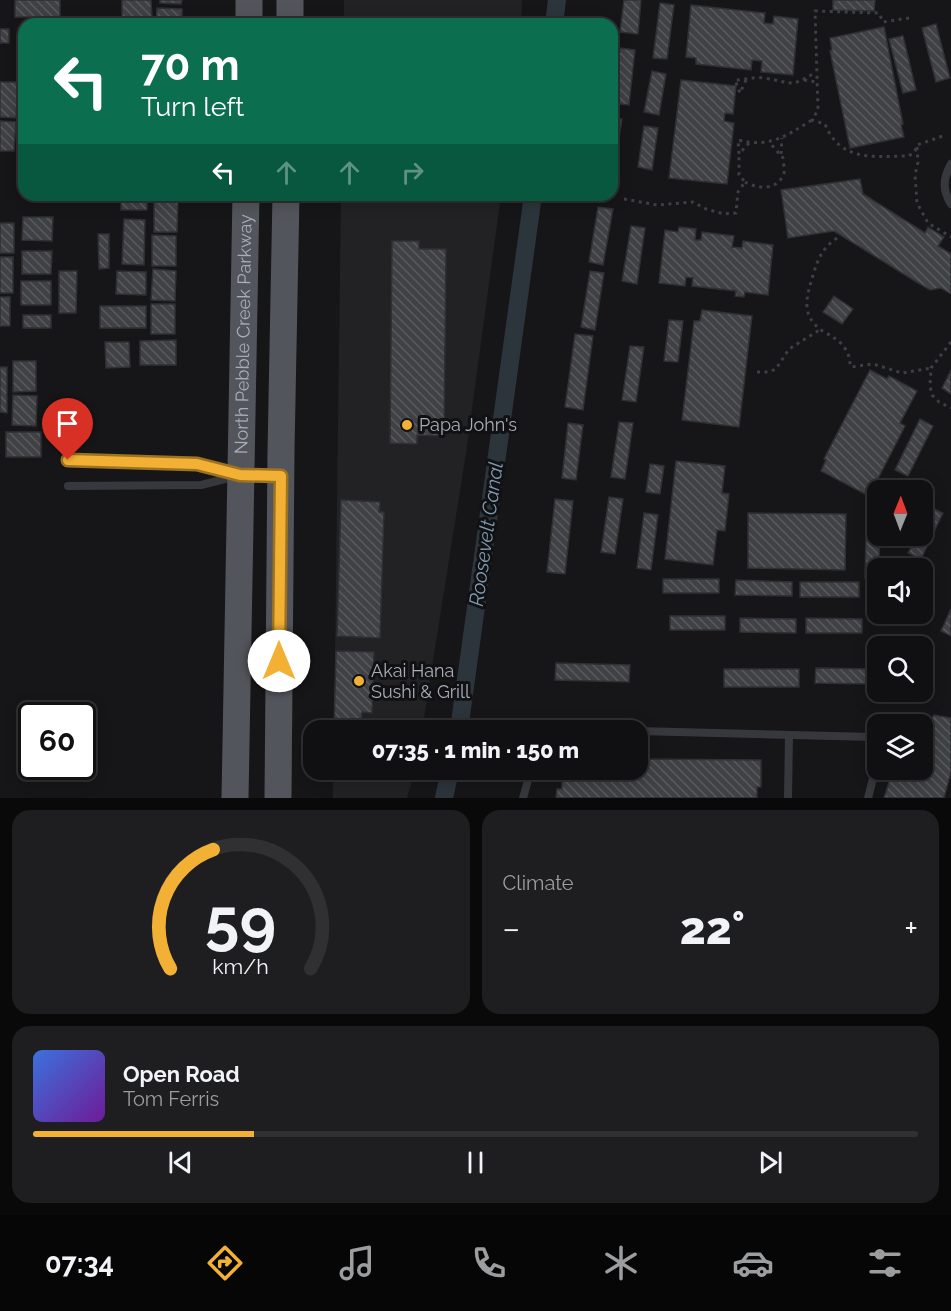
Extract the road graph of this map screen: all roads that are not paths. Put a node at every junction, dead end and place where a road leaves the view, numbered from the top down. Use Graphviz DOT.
graph roads {
  1 [pos="249,0"];
  2 [pos="290,0"];
  3 [pos="249,18"];
  4 [pos="290,18"];
  5 [pos="951,164"];
  6 [pos="246,201"];
  7 [pos="286,201"];
  8 [pos="951,204"];
  9 [pos="68,460"];
  10 [pos="240,475"];
  11 [pos="281,476"];
  12 [pos="68,486"];
  13 [pos="648,731"];
  14 [pos="789,735"];
  15 [pos="867,737"];
  16 [pos="528,780"];
  17 [pos="873,780"];
  18 [pos="235,798"];
  19 [pos="278,798"];
  20 [pos="523,798"];
  21 [pos="788,798"];
  22 [pos="868,798"];
  1 -- 3 [label="main road"];
  2 -- 4 [label="main road"];
  5 -- 8 [label="lane"];
  6 -- 10 [label="main road, North Pebble Creek Parkway"];
  7 -- 11 [label="main road"];
  9 -- 10 [label="lane"];
  10 -- 11 [label="lane"];
  10 -- 12 [label="lane"];
  10 -- 18 [label="main road, North Pebble Creek Parkway"];
  11 -- 19 [label="main road"];
  13 -- 14 [label="lane"];
  14 -- 15 [label="lane"];
  14 -- 21 [label="lane"];
  16 -- 20 [label="lane"];
  17 -- 22 [label="lane"];
}
